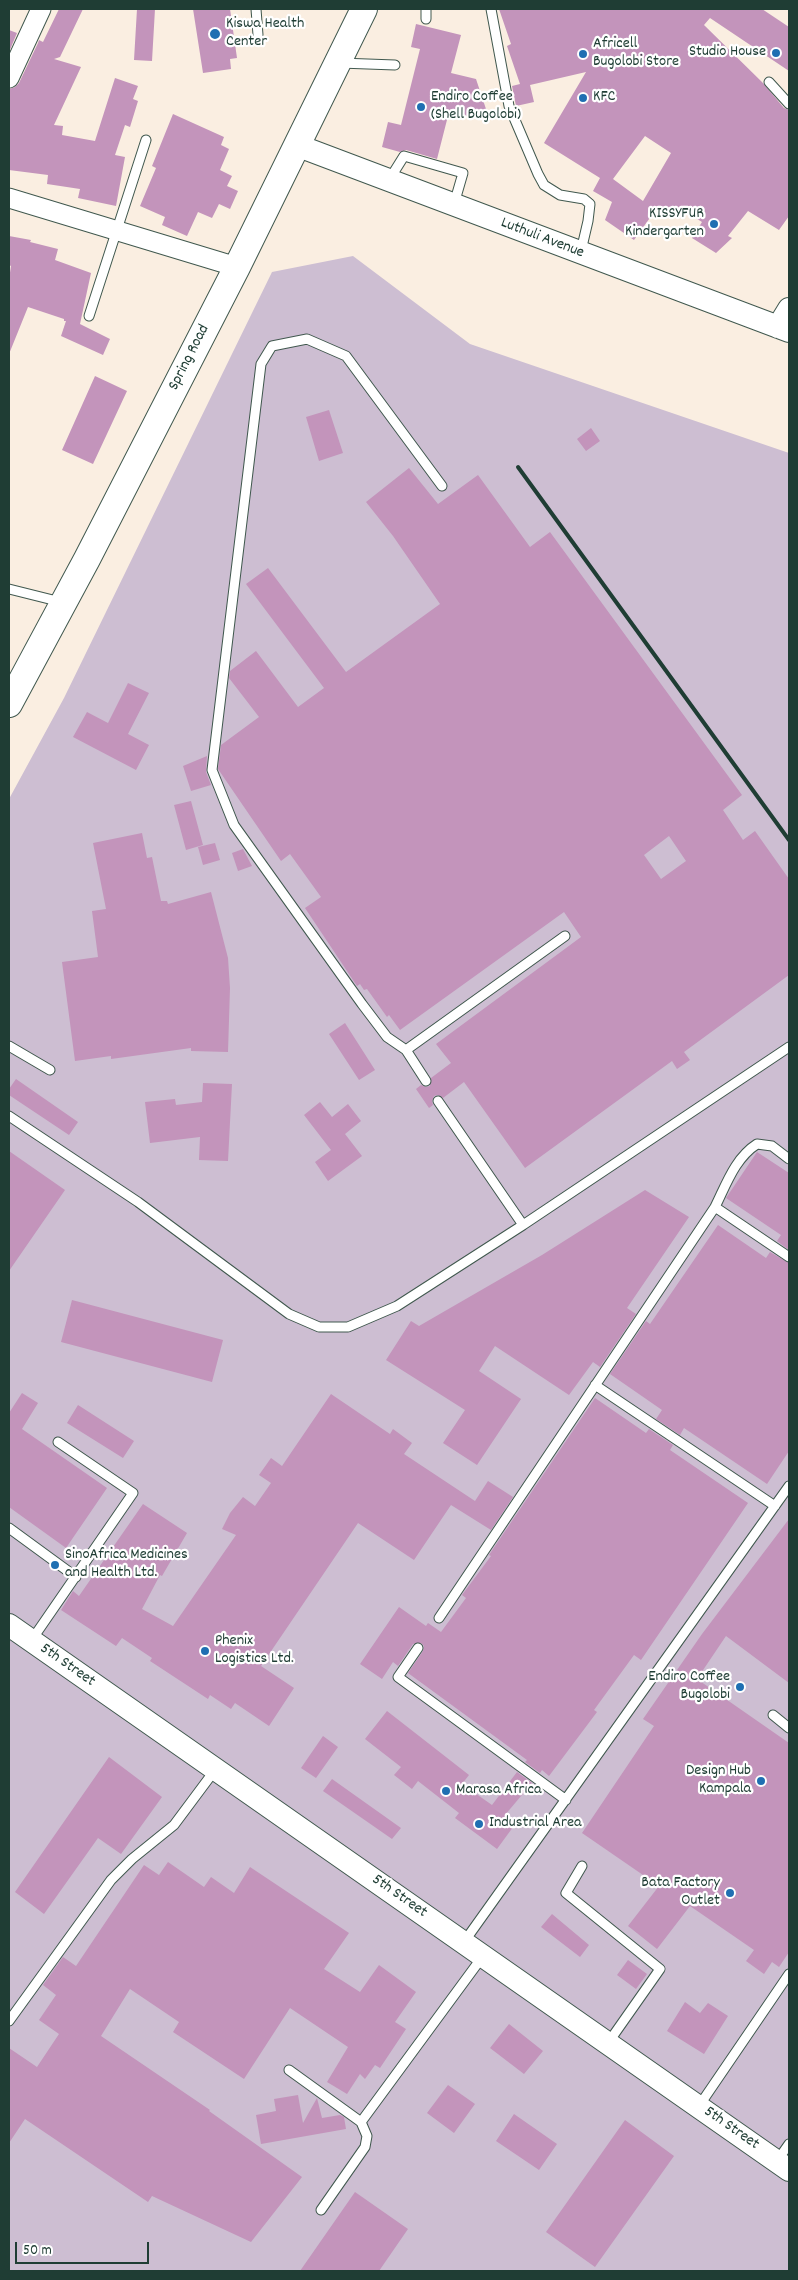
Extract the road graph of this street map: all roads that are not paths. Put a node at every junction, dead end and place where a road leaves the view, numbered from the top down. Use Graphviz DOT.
graph roads {
  1 [pos="41,9"];
  2 [pos="256,9"];
  3 [pos="364,9"];
  4 [pos="426,9"];
  5 [pos="491,9"];
  6 [pos="426,19"];
  7 [pos="258,35"];
  8 [pos="337,63"];
  9 [pos="395,65"];
  10 [pos="9,78"];
  11 [pos="769,82"];
  12 [pos="789,104"];
  13 [pos="146,140"];
  14 [pos="296,145"];
  15 [pos="389,180"];
  16 [pos="9,198"];
  17 [pos="453,205"];
  18 [pos="117,230"];
  19 [pos="581,253"];
  20 [pos="237,267"];
  21 [pos="89,316"];
  22 [pos="785,322"];
  23 [pos="442,486"];
  24 [pos="9,589"];
  25 [pos="64,603"];
  26 [pos="9,704"];
  27 [pos="565,936"];
  28 [pos="9,1046"];
  29 [pos="789,1047"];
  30 [pos="406,1050"];
  31 [pos="50,1070"];
  32 [pos="426,1082"];
  33 [pos="438,1101"];
  34 [pos="9,1116"];
  35 [pos="789,1159"];
  36 [pos="715,1207"];
  37 [pos="523,1225"];
  38 [pos="789,1257"];
  39 [pos="595,1385"];
  40 [pos="58,1442"];
  41 [pos="789,1486"];
  42 [pos="775,1506"];
  43 [pos="9,1528"];
  44 [pos="76,1577"];
  45 [pos="439,1618"];
  46 [pos="9,1625"];
  47 [pos="31,1641"];
  48 [pos="418,1648"];
  49 [pos="773,1716"];
  50 [pos="789,1728"];
  51 [pos="215,1769"];
  52 [pos="566,1800"];
  53 [pos="582,1866"];
  54 [pos="464,1942"];
  55 [pos="483,1956"];
  56 [pos="789,1974"];
  57 [pos="9,2021"];
  58 [pos="608,2043"];
  59 [pos="289,2070"];
  60 [pos="698,2106"];
  61 [pos="362,2122"];
  62 [pos="785,2158"];
  63 [pos="321,2210"];
  1 -- 10 [label="street"];
  2 -- 7 [label="lane"];
  3 -- 8 [label="main road, Spring Road"];
  4 -- 6 [label="lane"];
  5 -- 19 [label="lane"];
  8 -- 9 [label="lane"];
  8 -- 14 [label="main road, Spring Road"];
  11 -- 12 [label="lane"];
  13 -- 18 [label="lane"];
  14 -- 15 [label="street, Luthuli Avenue"];
  14 -- 20 [label="main road, Spring Road"];
  15 -- 17 [label="street, Luthuli Avenue"];
  15 -- 17 [label="lane"];
  16 -- 18 [label="street"];
  17 -- 19 [label="street, Luthuli Avenue"];
  18 -- 20 [label="street"];
  18 -- 21 [label="lane"];
  19 -- 22 [label="street, Luthuli Avenue"];
  20 -- 25 [label="main road, Spring Road"];
  23 -- 30 [label="lane"];
  24 -- 25 [label="lane"];
  25 -- 26 [label="main road, Spring Road"];
  27 -- 30 [label="lane"];
  28 -- 31 [label="lane"];
  29 -- 37 [label="lane"];
  30 -- 32 [label="lane"];
  33 -- 37 [label="lane"];
  34 -- 37 [label="lane"];
  35 -- 36 [label="lane"];
  36 -- 38 [label="lane"];
  36 -- 39 [label="lane"];
  39 -- 42 [label="lane"];
  39 -- 45 [label="lane"];
  40 -- 44 [label="lane"];
  41 -- 42 [label="lane"];
  42 -- 52 [label="lane"];
  43 -- 44 [label="lane"];
  44 -- 47 [label="lane"];
  46 -- 47 [label="street, 5th Street"];
  47 -- 51 [label="street, 5th Street"];
  48 -- 52 [label="lane"];
  49 -- 50 [label="lane"];
  51 -- 54 [label="street, 5th Street"];
  51 -- 57 [label="lane"];
  52 -- 54 [label="lane"];
  53 -- 58 [label="lane"];
  54 -- 55 [label="street, 5th Street"];
  55 -- 58 [label="street, 5th Street"];
  55 -- 61 [label="lane"];
  56 -- 60 [label="lane"];
  58 -- 60 [label="street, 5th Street"];
  59 -- 61 [label="lane"];
  60 -- 62 [label="street, 5th Street"];
  61 -- 63 [label="lane"];
}
